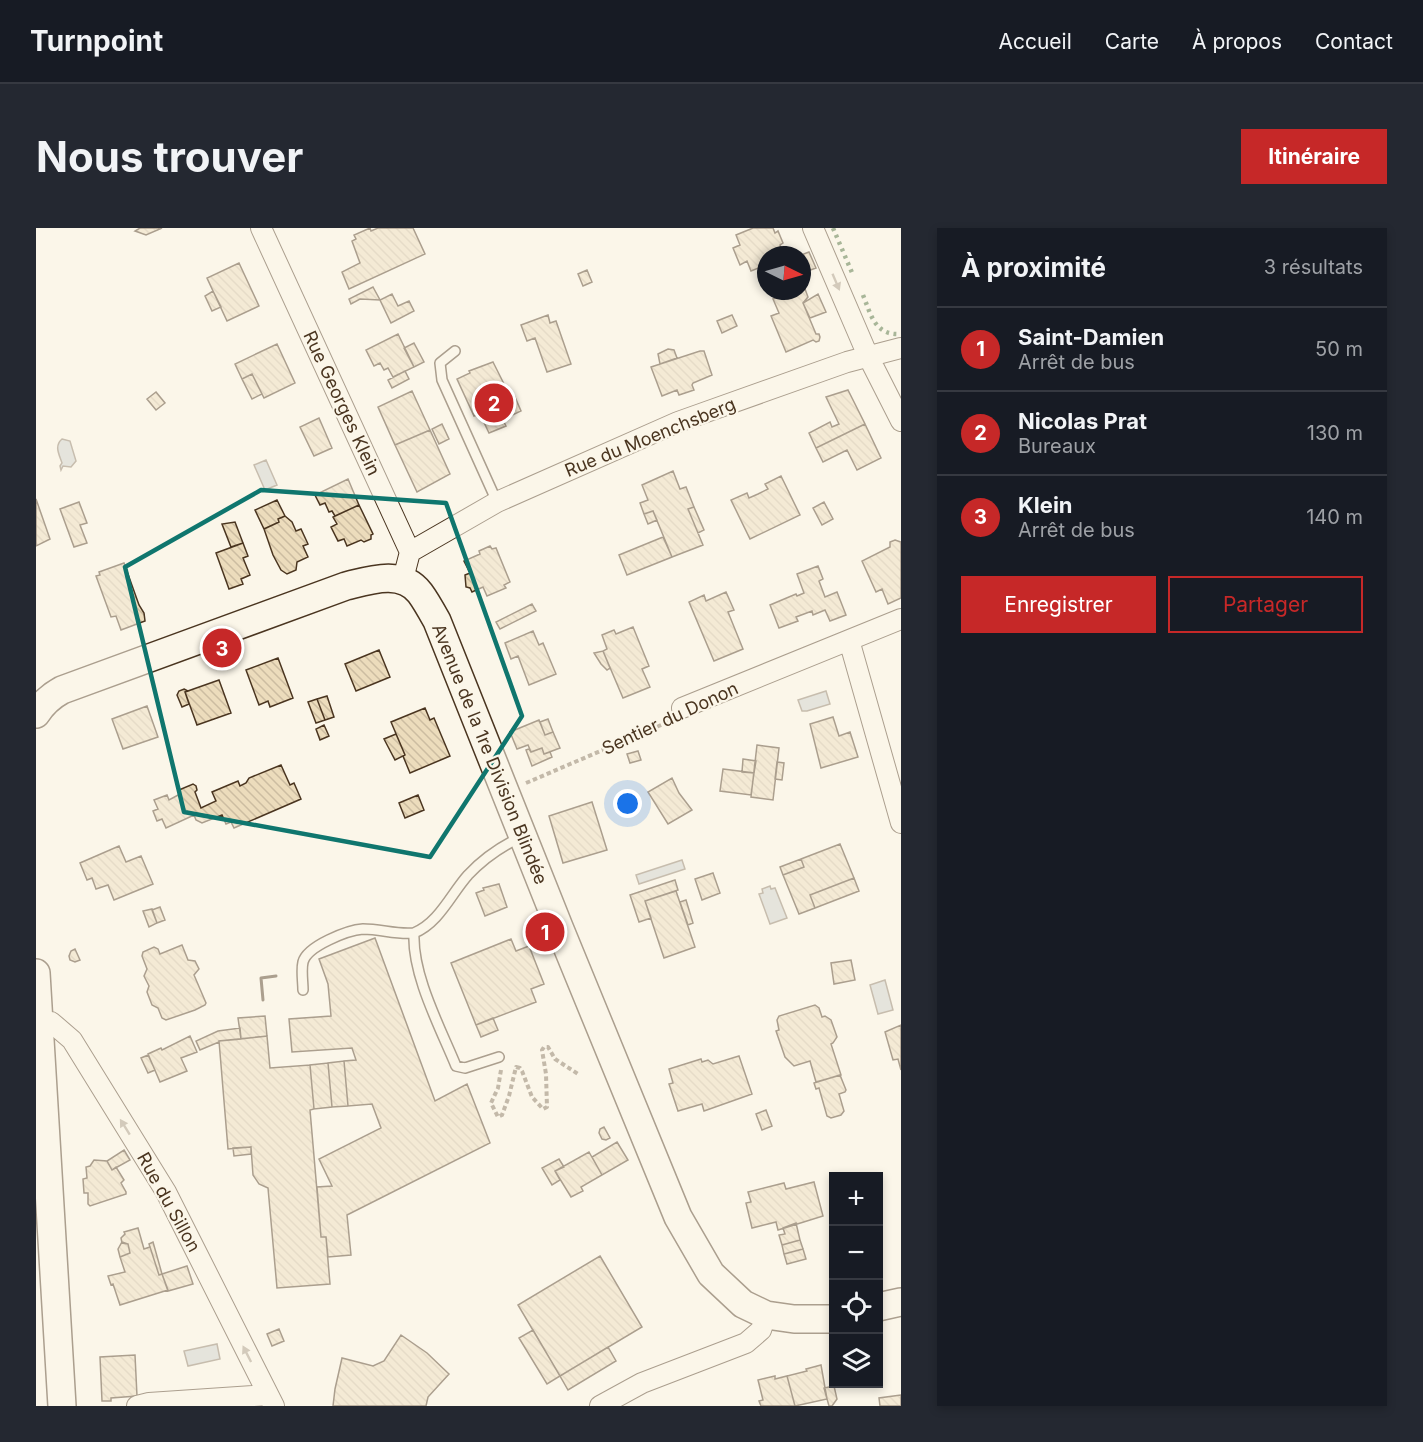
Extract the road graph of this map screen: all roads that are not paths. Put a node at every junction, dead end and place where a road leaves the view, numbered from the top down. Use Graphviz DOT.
graph roads {
  1 [pos="261,228"];
  2 [pos="813,228"];
  3 [pos="901,348"];
  4 [pos="454,351"];
  5 [pos="868,356"];
  6 [pos="901,421"];
  7 [pos="497,502"];
  8 [pos="410,552"];
  9 [pos="403,579"];
  10 [pos="901,619"];
  11 [pos="849,640"];
  12 [pos="38,708"];
  13 [pos="682,708"];
  14 [pos="901,823"];
  15 [pos="524,836"];
  16 [pos="414,933"];
  17 [pos="303,990"];
  18 [pos="37,998"];
  19 [pos="499,1057"];
  20 [pos="901,1302"];
  21 [pos="883,1307"];
  22 [pos="766,1315"];
  23 [pos="829,1319"];
  24 [pos="271,1400"];
  25 [pos="602,1405"];
  26 [pos="62,1406"];
  27 [pos="137,1406"];
  1 -- 8 [label="street, Rue Georges Klein"];
  2 -- 5 [label="street, one-way"];
  3 -- 5 [label="street, Rue du Moenchsberg"];
  4 -- 7 [label="lane"];
  5 -- 6 [label="street"];
  5 -- 7 [label="street, Rue du Moenchsberg"];
  7 -- 8 [label="street, Rue du Moenchsberg"];
  8 -- 9 [label="street"];
  9 -- 12 [label="main road"];
  9 -- 15 [label="main road, Avenue de la 1re Division Blindée"];
  10 -- 11 [label="street, Sentier du Donon"];
  11 -- 13 [label="street, Sentier du Donon"];
  11 -- 14 [label="street"];
  15 -- 16 [label="lane"];
  15 -- 22 [label="main road, Avenue de la 1re Division Blindée"];
  16 -- 17 [label="lane"];
  16 -- 19 [label="lane"];
  24 -- 18 [label="street, Rue du Sillon, one-way"];
  18 -- 26 [label="main road"];
  20 -- 21 [label="main road"];
  22 -- 23 [label="main road, Avenue de la 1re Division Blindée"];
  22 -- 25 [label="street"];
  24 -- 27 [label="street"];
}
